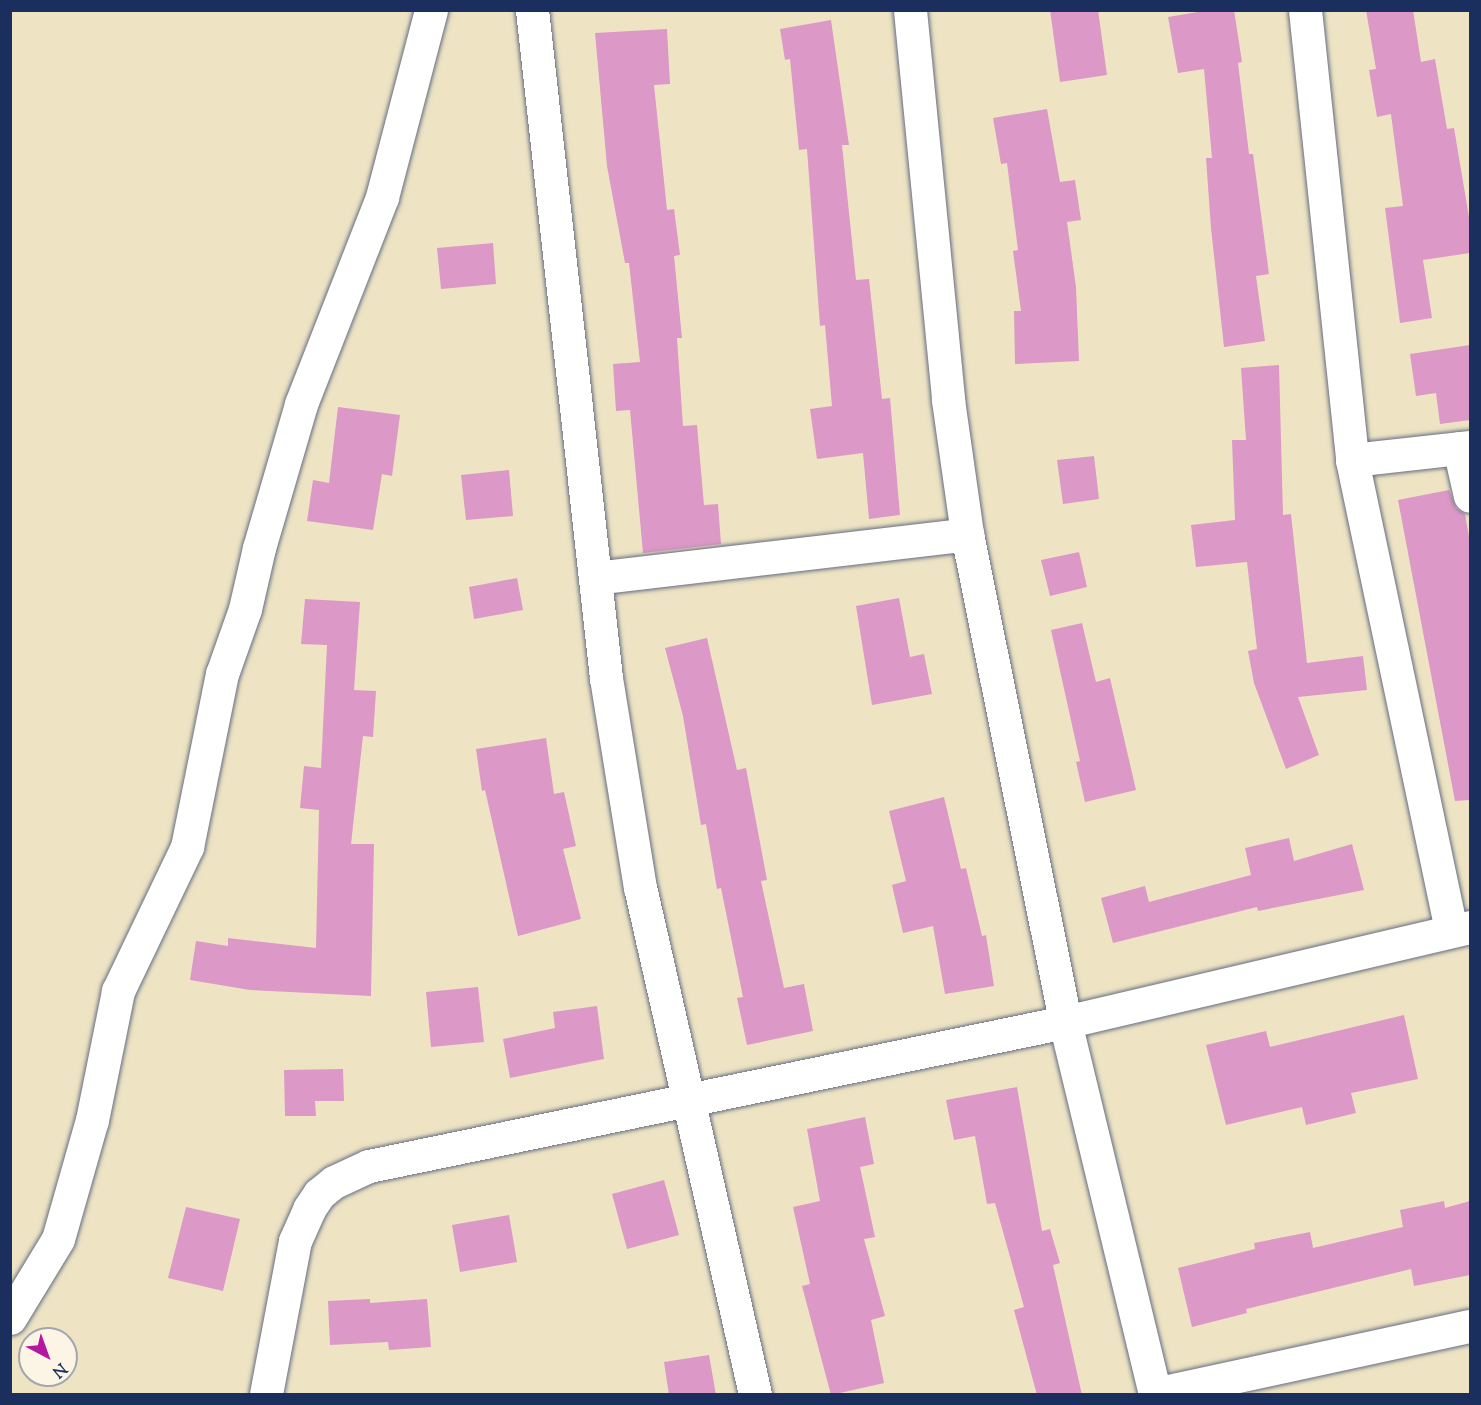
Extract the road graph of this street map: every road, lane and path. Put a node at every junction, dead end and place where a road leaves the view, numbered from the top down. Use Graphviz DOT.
graph roads {
  1 [pos="431,10"];
  2 [pos="532,10"];
  3 [pos="910,10"];
  4 [pos="1305,10"];
  5 [pos="1465,447"];
  6 [pos="1352,460"];
  7 [pos="1470,496"];
  8 [pos="967,534"];
  9 [pos="595,578"];
  10 [pos="1461,929"];
  11 [pos="1065,1022"];
  12 [pos="689,1101"];
  13 [pos="10,1318"];
  14 [pos="1470,1326"];
  15 [pos="1155,1394"];
  16 [pos="266,1395"];
  17 [pos="755,1395"];
  1 -- 13 [label="street"];
  2 -- 9 [label="street"];
  3 -- 8 [label="street"];
  4 -- 6 [label="street"];
  5 -- 6 [label="street"];
  5 -- 7 [label="street"];
  6 -- 10 [label="street"];
  8 -- 9 [label="street"];
  8 -- 11 [label="street"];
  9 -- 12 [label="street"];
  10 -- 11 [label="street"];
  11 -- 12 [label="street"];
  11 -- 15 [label="street"];
  12 -- 16 [label="street"];
  12 -- 17 [label="street"];
  14 -- 15 [label="street"];
}
